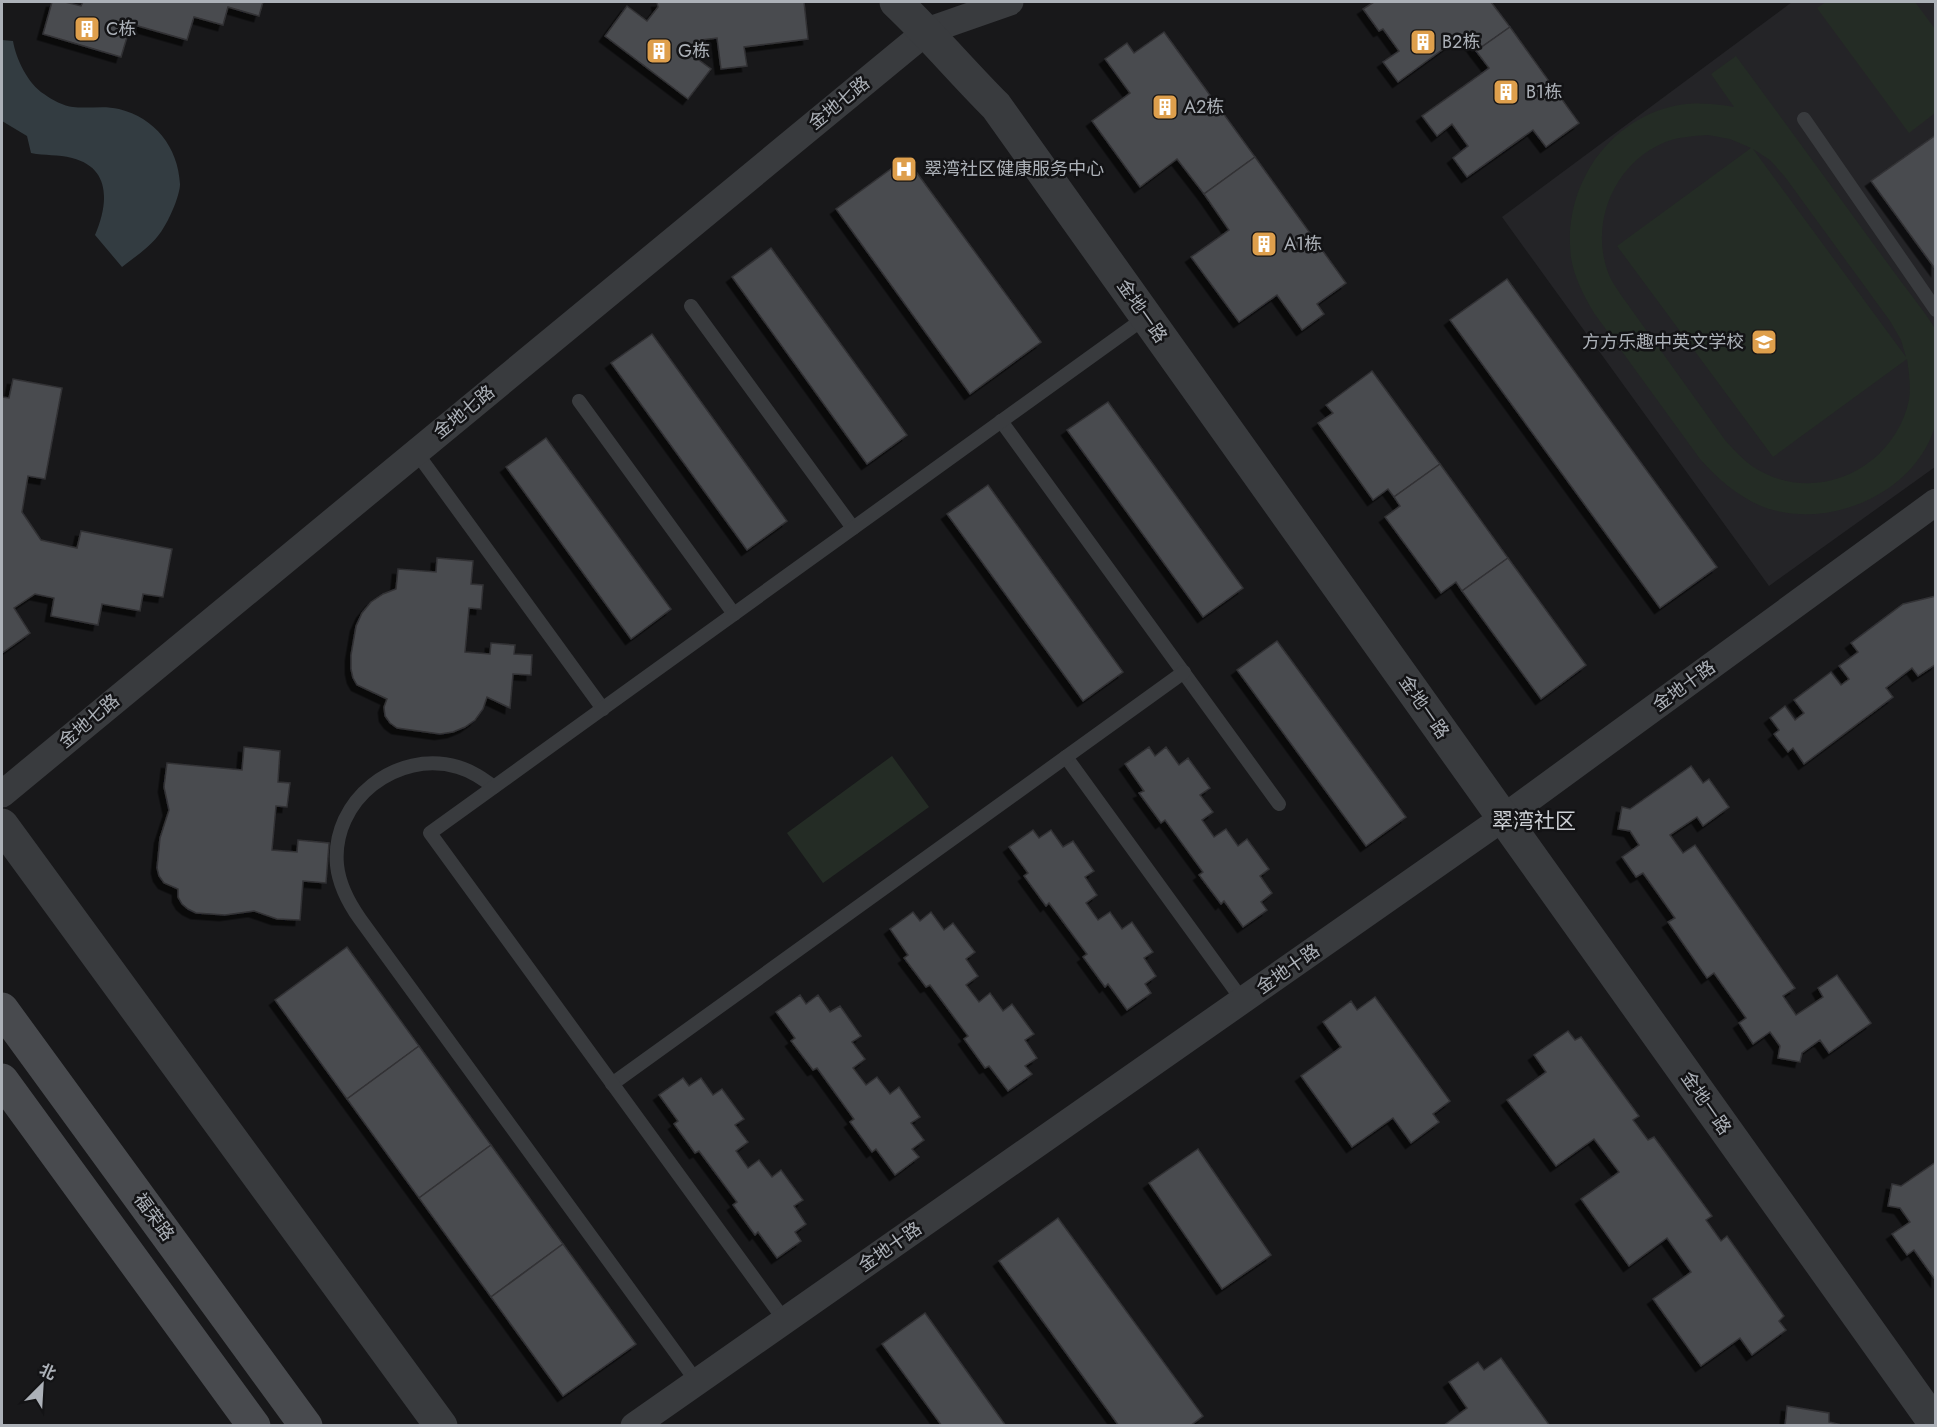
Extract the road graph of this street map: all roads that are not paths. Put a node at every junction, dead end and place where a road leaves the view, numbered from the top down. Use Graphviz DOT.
graph roads {
  1 [pos="896,2"];
  2 [pos="1010,2"];
  3 [pos="923,16"];
  4 [pos="1804,118"];
  5 [pos="692,306"];
  6 [pos="1935,310"];
  7 [pos="1146,317"];
  8 [pos="579,400"];
  9 [pos="1001,421"];
  10 [pos="416,452"];
  11 [pos="1935,502"];
  12 [pos="853,528"];
  13 [pos="734,614"];
  14 [pos="1184,672"];
  15 [pos="603,708"];
  16 [pos="1066,757"];
  17 [pos="494,787"];
  18 [pos="2,794"];
  19 [pos="1279,804"];
  20 [pos="1503,818"];
  21 [pos="2,825"];
  22 [pos="1242,1000"];
  23 [pos="2,1009"];
  24 [pos="2,1080"];
  25 [pos="612,1084"];
  26 [pos="785,1321"];
  27 [pos="697,1382"];
  28 [pos="254,1425"];
  29 [pos="306,1425"];
  30 [pos="441,1425"];
  31 [pos="634,1425"];
  32 [pos="1935,1425"];
  1 -- 3 [label="street, 金地一路"];
  2 -- 3 [label="street"];
  3 -- 7 [label="street, 金地一路"];
  3 -- 10 [label="street, 金地七路"];
  4 -- 6 [label="lane"];
  5 -- 12 [label="lane"];
  7 -- 9 [label="lane"];
  7 -- 20 [label="street, 金地一路"];
  8 -- 13 [label="lane"];
  9 -- 12 [label="lane"];
  9 -- 14 [label="lane"];
  10 -- 15 [label="lane"];
  10 -- 18 [label="street, 金地七路"];
  11 -- 20 [label="street, 金地十路"];
  12 -- 13 [label="lane"];
  13 -- 15 [label="lane"];
  14 -- 16 [label="lane"];
  14 -- 19 [label="lane"];
  15 -- 17 [label="lane"];
  16 -- 22 [label="lane"];
  16 -- 25 [label="lane"];
  17 -- 25 [label="lane"];
  17 -- 27 [label="lane"];
  20 -- 22 [label="street, 金地十路"];
  20 -- 32 [label="street, 金地一路"];
  21 -- 30 [label="street"];
  22 -- 26 [label="street, 金地十路"];
  23 -- 29 [label="main road, 福荣路"];
  24 -- 28 [label="main road"];
  25 -- 26 [label="lane"];
  26 -- 27 [label="street, 金地十路"];
  27 -- 31 [label="street, 金地十路"];
}
